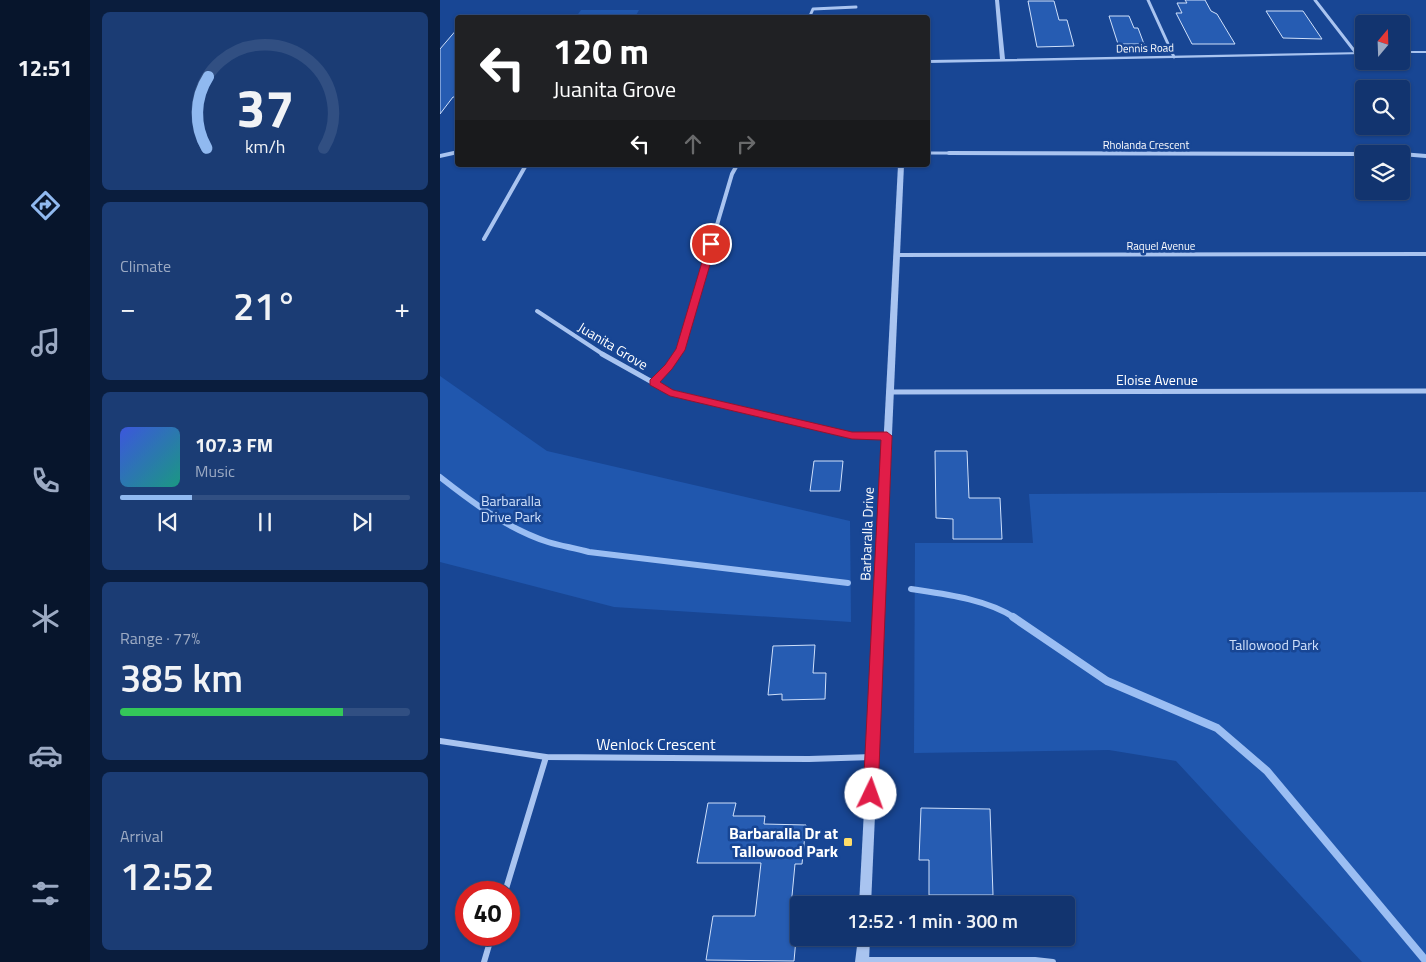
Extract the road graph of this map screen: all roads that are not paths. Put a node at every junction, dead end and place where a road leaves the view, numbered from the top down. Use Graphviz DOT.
graph roads {
  1 [pos="997,0"];
  2 [pos="1148,0"];
  3 [pos="1315,0"];
  4 [pos="856,7"];
  5 [pos="810,15"];
  6 [pos="1355,52"];
  7 [pos="1410,52"];
  8 [pos="1426,52"];
  9 [pos="1355,53"];
  10 [pos="1174,57"];
  11 [pos="1003,61"];
  12 [pos="930,62"];
  13 [pos="455,153"];
  14 [pos="930,153"];
  15 [pos="1355,154"];
  16 [pos="1410,155"];
  17 [pos="440,156"];
  18 [pos="1426,156"];
  19 [pos="525,167"];
  20 [pos="736,167"];
  21 [pos="901,167"];
  22 [pos="484,239"];
  23 [pos="1426,254"];
  24 [pos="896,255"];
  25 [pos="536,311"];
  26 [pos="653,382"];
  27 [pos="1426,391"];
  28 [pos="888,392"];
  29 [pos="887,436"];
  30 [pos="440,741"];
  31 [pos="546,757"];
  32 [pos="873,757"];
  33 [pos="508,881"];
  34 [pos="865,896"];
  35 [pos="489,946"];
  36 [pos="863,946"];
  37 [pos="862,961"];
  38 [pos="484,962"];
  39 [pos="1053,962"];
  1 -- 11 [label="street"];
  2 -- 10 [label="street"];
  3 -- 6 [label="street"];
  4 -- 5 [label="street"];
  7 -- 8 [label="street"];
  9 -- 10 [label="street, Dennis Road"];
  10 -- 11 [label="street, Dennis Road"];
  11 -- 12 [label="street, Dennis Road"];
  13 -- 17 [label="street"];
  14 -- 15 [label="street, Rholanda Crescent"];
  16 -- 18 [label="street"];
  19 -- 22 [label="street"];
  20 -- 26 [label="street"];
  21 -- 24 [label="street, Barbaralla Drive"];
  23 -- 24 [label="street, Raquel Avenue"];
  24 -- 28 [label="street, Barbaralla Drive"];
  25 -- 26 [label="street, Juanita Grove"];
  26 -- 29 [label="street, Juanita Grove"];
  27 -- 28 [label="street, Eloise Avenue"];
  28 -- 29 [label="street, Barbaralla Drive"];
  29 -- 32 [label="street, Barbaralla Drive"];
  30 -- 31 [label="street, Wenlock Crescent"];
  31 -- 32 [label="street, Wenlock Crescent"];
  31 -- 33 [label="street"];
  32 -- 34 [label="street, Barbaralla Drive"];
  35 -- 38 [label="street"];
  36 -- 37 [label="street"];
  37 -- 39 [label="street"];
}
